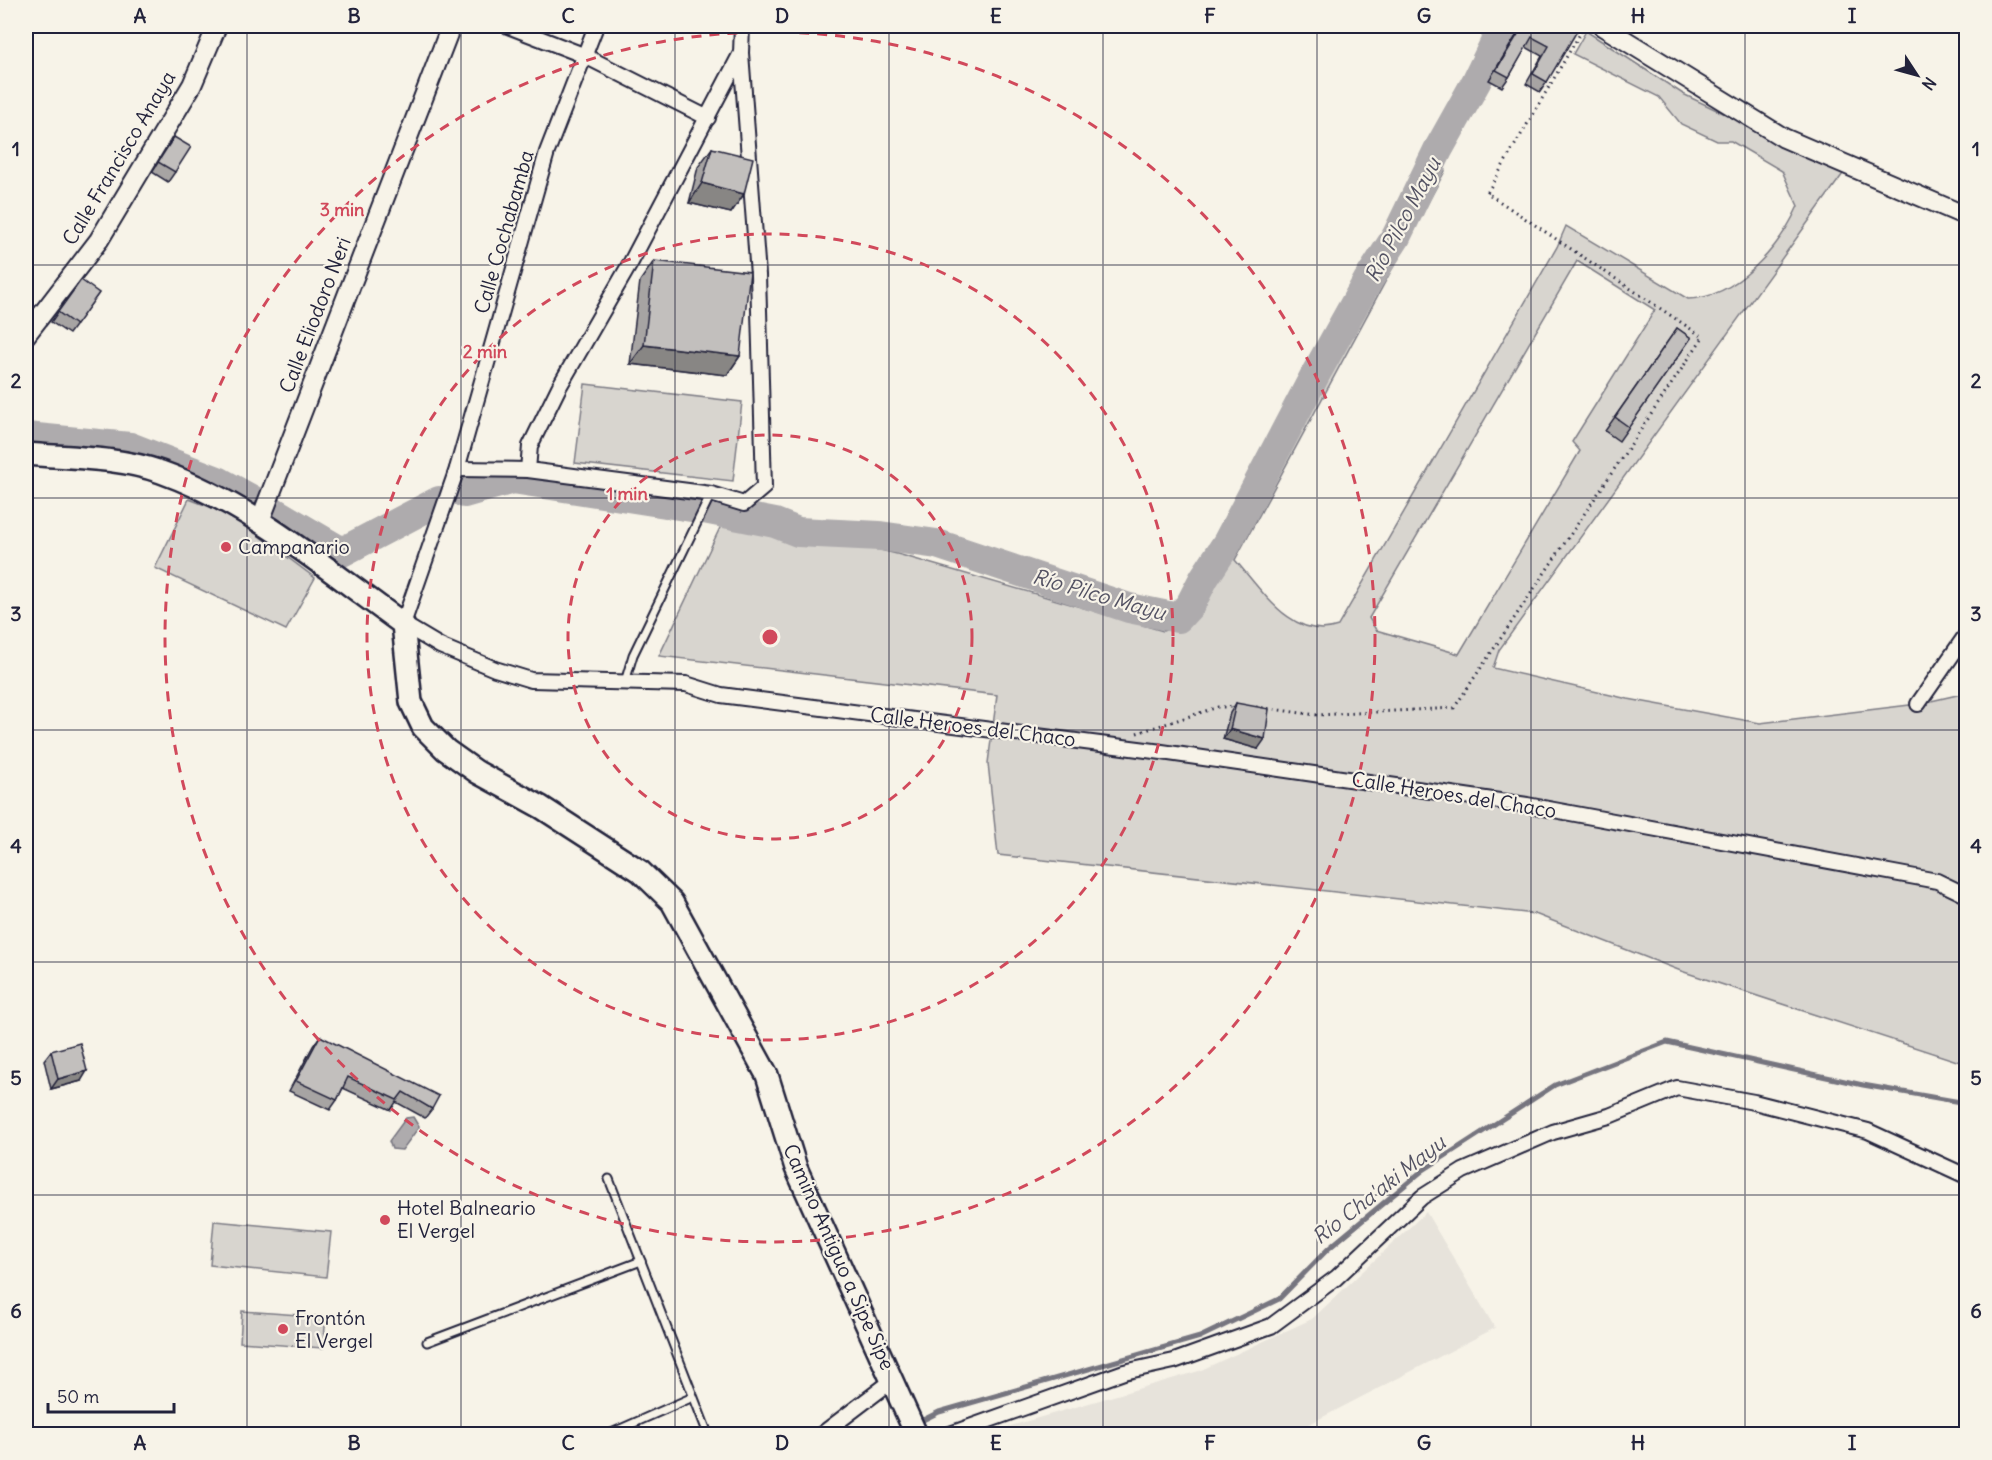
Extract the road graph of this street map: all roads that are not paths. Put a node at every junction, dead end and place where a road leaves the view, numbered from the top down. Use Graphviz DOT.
graph roads {
  1 [pos="217,26"];
  2 [pos="451,26"];
  3 [pos="508,26"];
  4 [pos="596,26"];
  5 [pos="742,26"];
  6 [pos="1602,26"];
  7 [pos="741,53"];
  8 [pos="583,55"];
  9 [pos="708,118"];
  10 [pos="1966,216"];
  11 [pos="26,335"];
  12 [pos="26,454"];
  13 [pos="457,469"];
  14 [pos="528,470"];
  15 [pos="711,494"];
  16 [pos="260,521"];
  17 [pos="403,624"];
  18 [pos="1966,635"];
  19 [pos="625,682"];
  20 [pos="1918,704"];
  21 [pos="1966,895"];
  22 [pos="1966,1176"];
  23 [pos="609,1179"];
  24 [pos="641,1261"];
  25 [pos="427,1342"];
  26 [pos="893,1380"];
  27 [pos="693,1397"];
  28 [pos="913,1426"];
  29 [pos="609,1434"];
  30 [pos="708,1434"];
  31 [pos="822,1434"];
  32 [pos="950,1434"];
  1 -- 11 [label="street, Calle Francisco Anaya"];
  2 -- 16 [label="street, Calle Eliodoro Neri"];
  3 -- 8 [label="street"];
  4 -- 8 [label="street, Calle Cochabamba"];
  5 -- 7 [label="street"];
  6 -- 10 [label="street"];
  7 -- 9 [label="street"];
  7 -- 15 [label="street"];
  8 -- 9 [label="street"];
  8 -- 13 [label="street, Calle Cochabamba"];
  9 -- 14 [label="street"];
  12 -- 16 [label="main road, Calle Heroes del Chaco"];
  13 -- 14 [label="street"];
  13 -- 17 [label="street, Calle Cochabamba"];
  14 -- 15 [label="street"];
  15 -- 19 [label="lane"];
  16 -- 17 [label="main road, Calle Heroes del Chaco"];
  17 -- 19 [label="street, Calle Heroes del Chaco"];
  17 -- 26 [label="main road, Camino Antiguo a Sipe Sipe"];
  18 -- 20 [label="street"];
  19 -- 21 [label="street, Calle Heroes del Chaco"];
  22 -- 32 [label="street"];
  23 -- 24 [label="lane"];
  24 -- 25 [label="lane"];
  24 -- 27 [label="lane"];
  26 -- 28 [label="main road, Camino Antiguo a Sipe Sipe"];
  26 -- 31 [label="street"];
  27 -- 29 [label="lane"];
  27 -- 30 [label="lane"];
}
